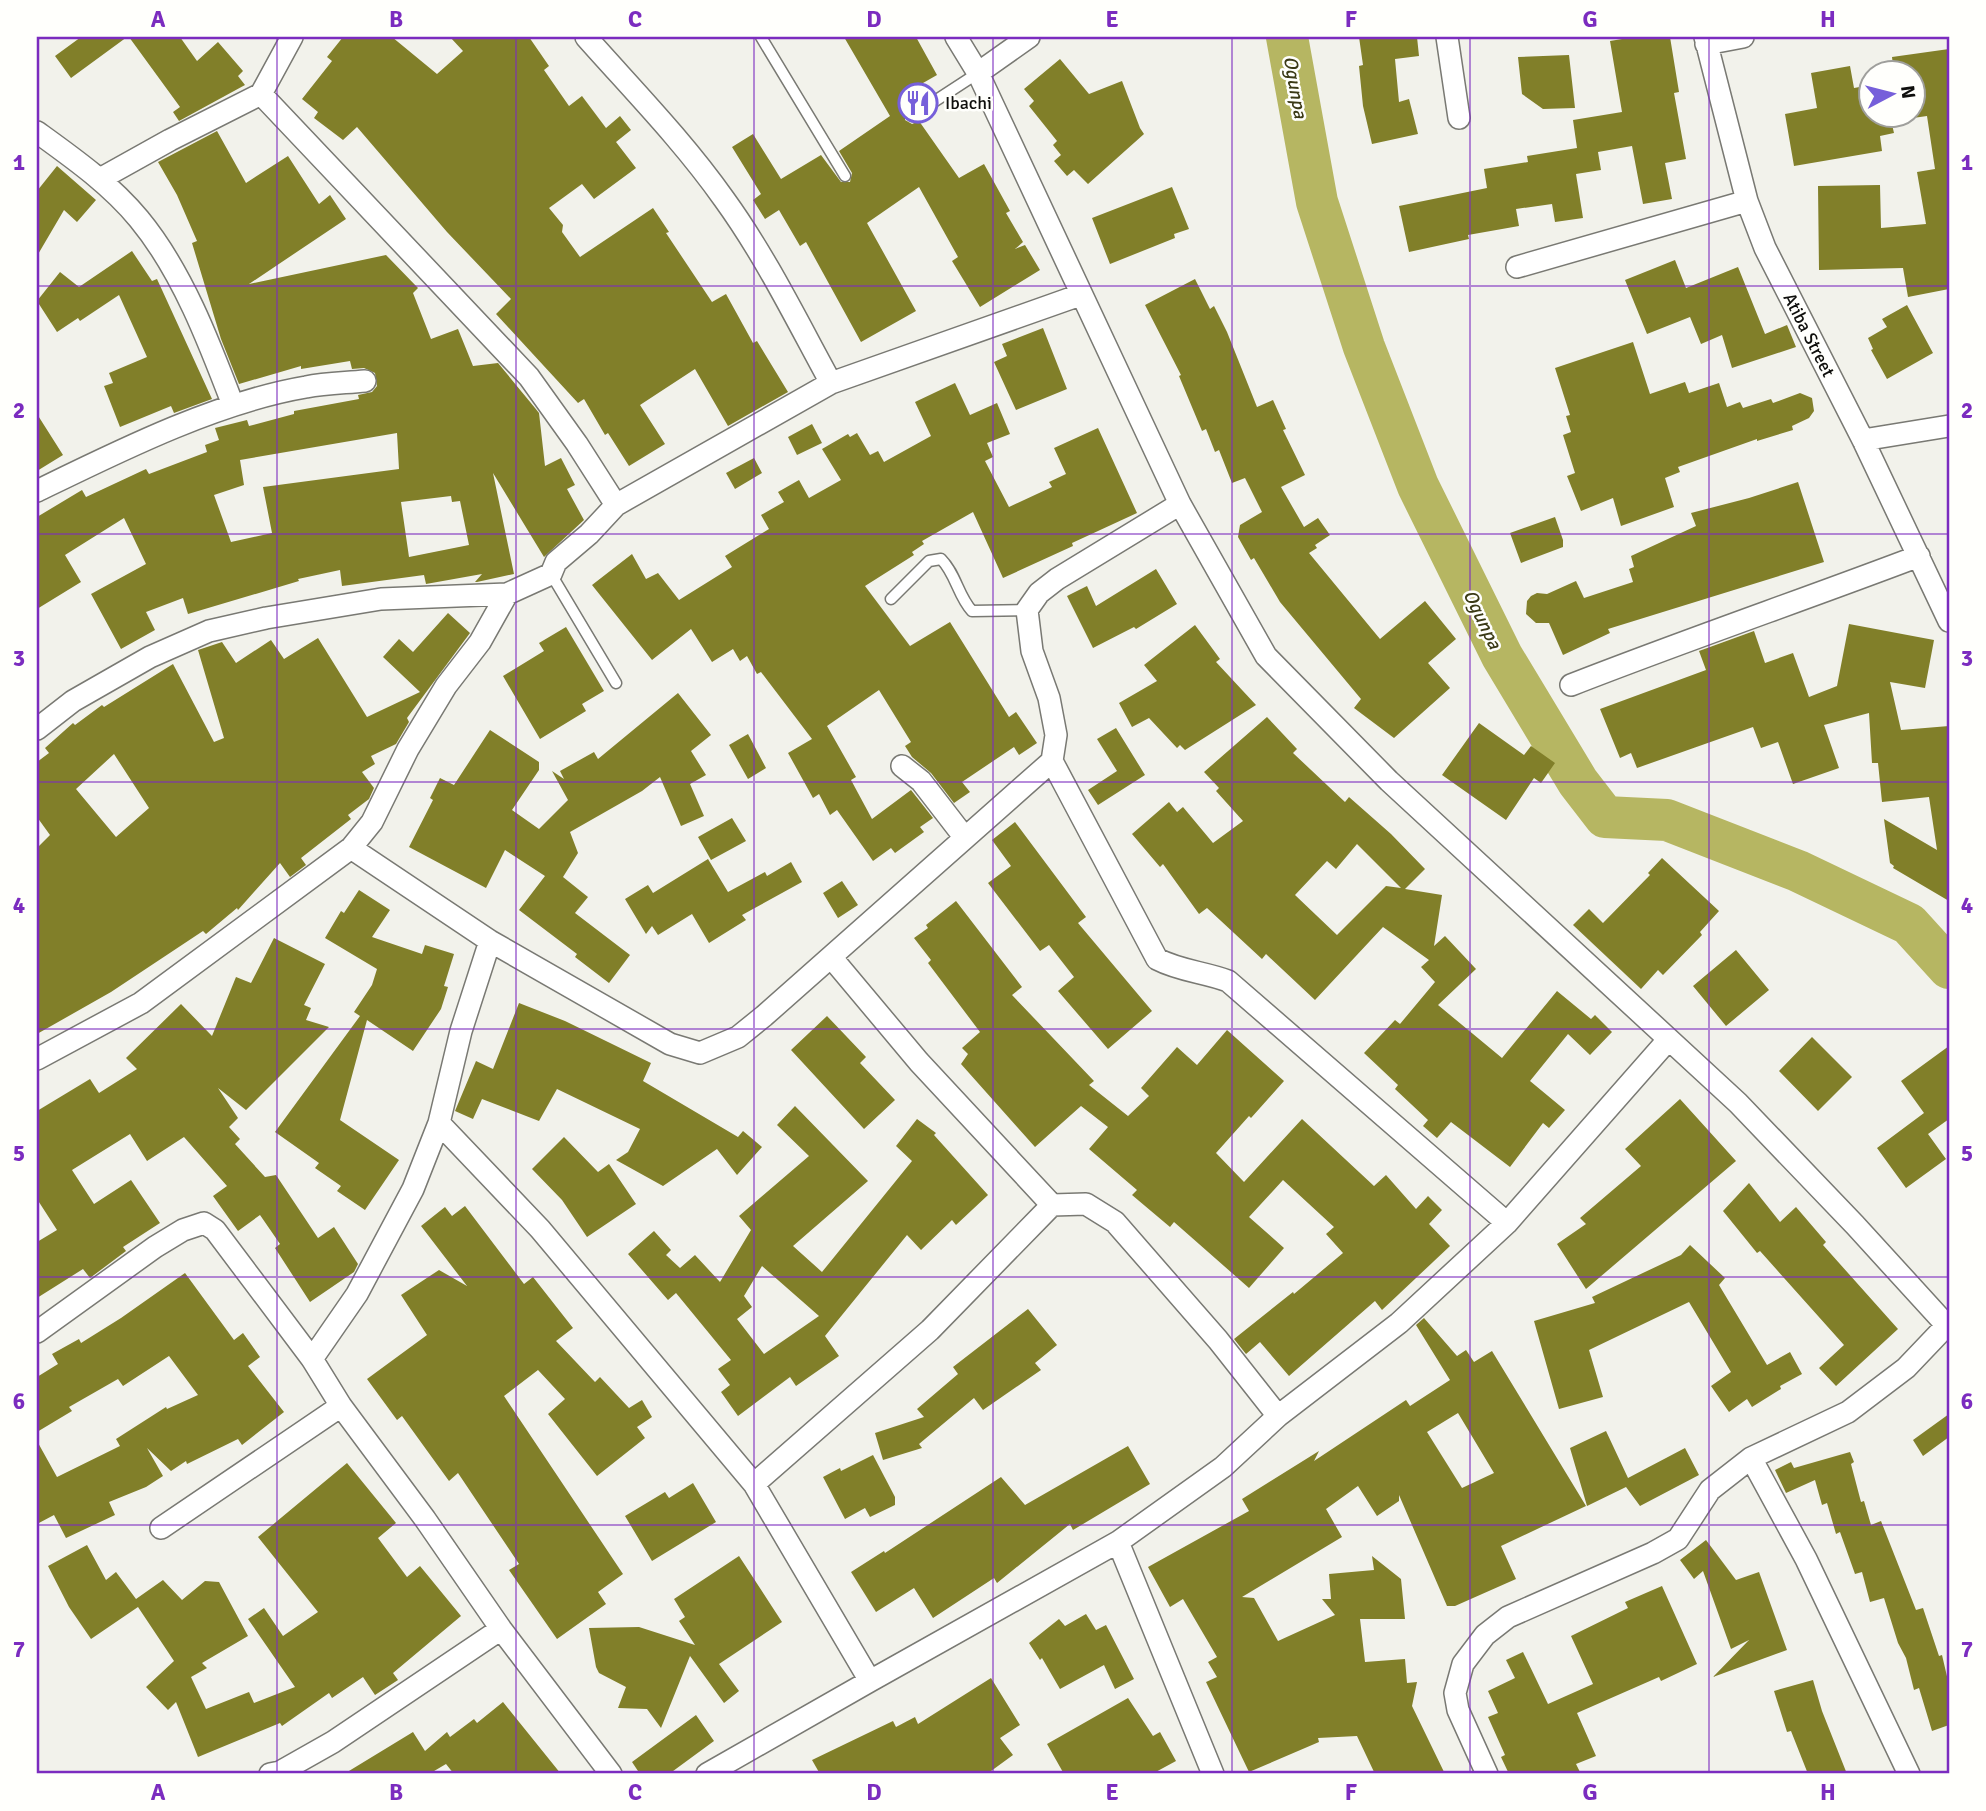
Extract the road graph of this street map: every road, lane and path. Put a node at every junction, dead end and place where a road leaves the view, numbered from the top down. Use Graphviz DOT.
graph roads {
  1 [pos="292,37"];
  2 [pos="586,37"];
  3 [pos="761,37"];
  4 [pos="956,37"];
  5 [pos="1029,37"];
  6 [pos="1447,37"];
  7 [pos="1744,37"];
  8 [pos="1705,40"];
  9 [pos="978,73"];
  10 [pos="261,94"];
  11 [pos="912,116"];
  12 [pos="1459,118"];
  13 [pos="37,132"];
  14 [pos="845,176"];
  15 [pos="100,179"];
  16 [pos="1747,201"];
  17 [pos="1517,267"];
  18 [pos="1080,295"];
  19 [pos="365,381"];
  20 [pos="831,383"];
  21 [pos="233,405"];
  22 [pos="1949,426"];
  23 [pos="1863,440"];
  24 [pos="37,491"];
  25 [pos="1180,504"];
  26 [pos="616,505"];
  27 [pos="1919,556"];
  28 [pos="551,574"];
  29 [pos="507,594"];
  30 [pos="891,599"];
  31 [pos="1027,610"];
  32 [pos="1949,621"];
  33 [pos="616,683"];
  34 [pos="1571,685"];
  35 [pos="37,729"];
  36 [pos="1052,761"];
  37 [pos="902,766"];
  38 [pos="965,838"];
  39 [pos="351,848"];
  40 [pos="490,941"];
  41 [pos="831,957"];
  42 [pos="1668,1040"];
  43 [pos="37,1059"];
  44 [pos="439,1123"];
  45 [pos="1052,1205"];
  46 [pos="1507,1223"];
  47 [pos="1948,1326"];
  48 [pos="37,1332"];
  49 [pos="312,1359"];
  50 [pos="341,1406"];
  51 [pos="1278,1416"];
  52 [pos="1751,1458"];
  53 [pos="754,1484"];
  54 [pos="161,1528"];
  55 [pos="1118,1542"];
  56 [pos="501,1629"];
  57 [pos="870,1681"];
  58 [pos="270,1774"];
  59 [pos="611,1774"];
  60 [pos="707,1774"];
  61 [pos="1213,1774"];
  62 [pos="1487,1774"];
  63 [pos="1909,1774"];
  1 -- 10 [label="street"];
  2 -- 20 [label="street"];
  3 -- 14 [label="lane"];
  4 -- 9 [label="street"];
  5 -- 9 [label="street"];
  6 -- 12 [label="street"];
  7 -- 8 [label="street"];
  8 -- 16 [label="street, Atiba Street"];
  9 -- 11 [label="lane"];
  9 -- 18 [label="street"];
  10 -- 15 [label="street"];
  10 -- 26 [label="street"];
  13 -- 15 [label="street"];
  15 -- 21 [label="street"];
  16 -- 17 [label="street"];
  16 -- 23 [label="street, Atiba Street"];
  18 -- 20 [label="street"];
  18 -- 25 [label="street"];
  19 -- 21 [label="street"];
  20 -- 26 [label="street"];
  21 -- 24 [label="street"];
  22 -- 23 [label="street"];
  23 -- 27 [label="street, Atiba Street"];
  25 -- 31 [label="street"];
  25 -- 42 [label="street"];
  26 -- 28 [label="street"];
  27 -- 32 [label="street, Atiba Street"];
  27 -- 34 [label="street"];
  28 -- 29 [label="street"];
  28 -- 33 [label="lane"];
  29 -- 35 [label="street"];
  29 -- 39 [label="street"];
  30 -- 31 [label="lane"];
  31 -- 36 [label="street"];
  36 -- 38 [label="street"];
  36 -- 46 [label="street"];
  37 -- 38 [label="street"];
  38 -- 41 [label="street"];
  39 -- 40 [label="street"];
  39 -- 43 [label="street"];
  40 -- 41 [label="street"];
  40 -- 44 [label="street"];
  41 -- 45 [label="street"];
  42 -- 46 [label="street"];
  42 -- 47 [label="street"];
  44 -- 49 [label="street"];
  44 -- 53 [label="street"];
  45 -- 51 [label="street"];
  45 -- 53 [label="street"];
  46 -- 51 [label="street"];
  47 -- 52 [label="street"];
  48 -- 49 [label="street"];
  49 -- 50 [label="street"];
  50 -- 54 [label="street"];
  50 -- 56 [label="street"];
  51 -- 55 [label="street"];
  52 -- 62 [label="street"];
  52 -- 63 [label="street"];
  53 -- 57 [label="street"];
  55 -- 57 [label="street"];
  55 -- 61 [label="street"];
  56 -- 58 [label="street"];
  56 -- 59 [label="street"];
  57 -- 60 [label="street"];
}
